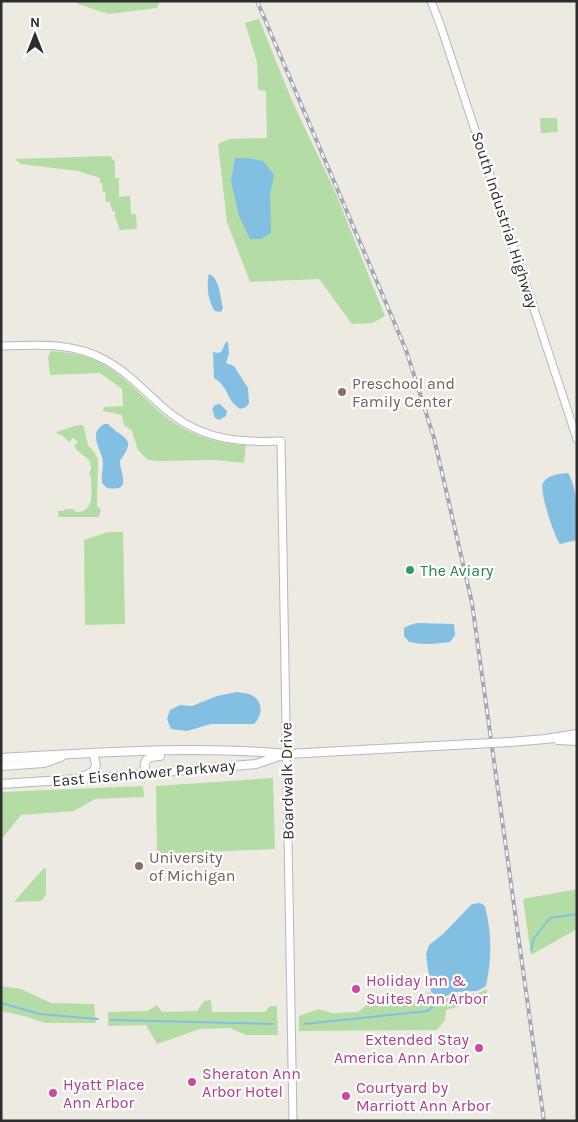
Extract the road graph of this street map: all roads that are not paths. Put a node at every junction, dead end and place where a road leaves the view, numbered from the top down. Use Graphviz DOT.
graph roads {
  1 [pos="431,1"];
  2 [pos="1,346"];
  3 [pos="577,439"];
  4 [pos="577,734"];
  5 [pos="546,739"];
  6 [pos="577,741"];
  7 [pos="196,751"];
  8 [pos="93,753"];
  9 [pos="72,754"];
  10 [pos="286,754"];
  11 [pos="1,758"];
  12 [pos="1,766"];
  13 [pos="147,774"];
  14 [pos="1,782"];
  15 [pos="292,1121"];
  1 -- 3 [label="street, South Industrial Highway"];
  2 -- 10 [label="street, Boardwalk Drive"];
  4 -- 5 [label="main road, East Eisenhower Parkway"];
  5 -- 6 [label="main road, East Eisenhower Parkway"];
  5 -- 10 [label="main road, East Eisenhower Parkway, bridge"];
  7 -- 8 [label="main road, East Eisenhower Parkway"];
  7 -- 10 [label="main road, East Eisenhower Parkway"];
  7 -- 13 [label="main road"];
  8 -- 9 [label="main road, East Eisenhower Parkway"];
  8 -- 14 [label="main road"];
  9 -- 11 [label="main road, East Eisenhower Parkway"];
  9 -- 12 [label="main road"];
  10 -- 13 [label="main road, East Eisenhower Parkway"];
  10 -- 15 [label="street, Boardwalk Drive"];
  13 -- 14 [label="main road, East Eisenhower Parkway"];
}
